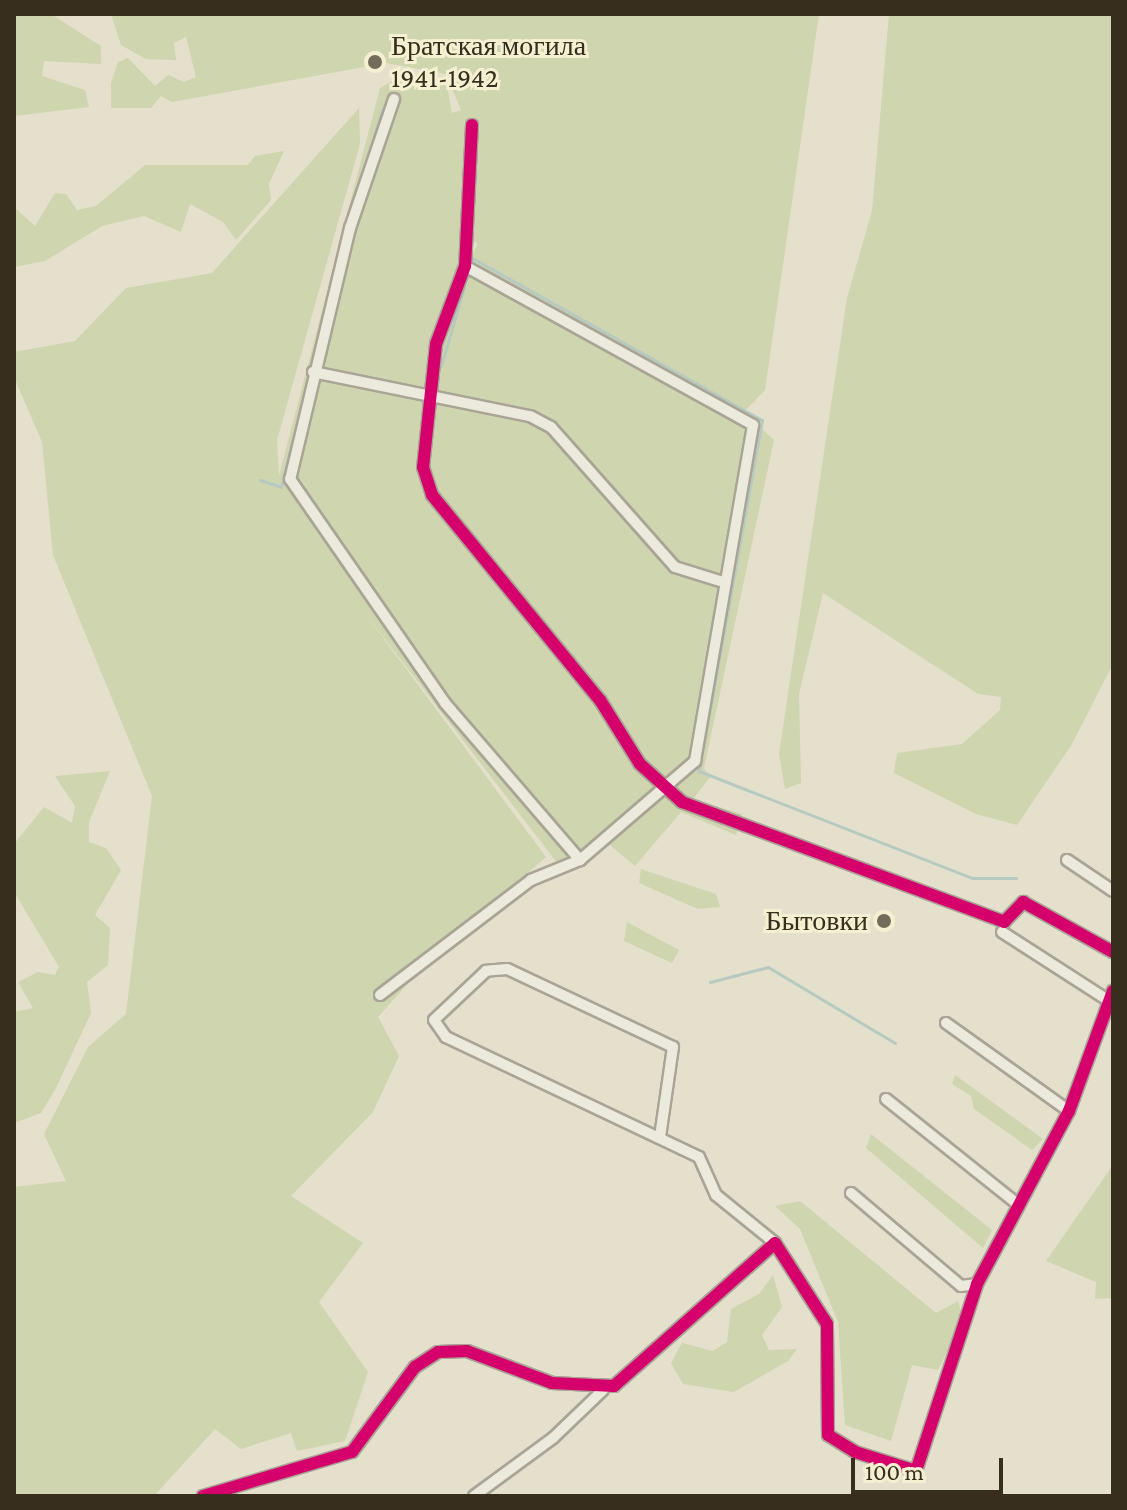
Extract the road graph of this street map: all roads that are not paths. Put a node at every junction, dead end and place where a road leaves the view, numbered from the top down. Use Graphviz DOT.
graph roads {
  1 [pos="394,99"];
  2 [pos="472,125"];
  3 [pos="465,266"];
  4 [pos="313,372"];
  5 [pos="429,394"];
  6 [pos="726,583"];
  7 [pos="664,786"];
  8 [pos="580,860"];
  9 [pos="1067,860"];
  10 [pos="1113,891"];
  11 [pos="1002,932"];
  12 [pos="1113,952"];
  13 [pos="380,995"];
  14 [pos="1111,996"];
  15 [pos="946,1023"];
  16 [pos="886,1099"];
  17 [pos="1069,1111"];
  18 [pos="660,1137"];
  19 [pos="851,1193"];
  20 [pos="1019,1205"];
  21 [pos="775,1243"];
  22 [pos="977,1284"];
  23 [pos="603,1390"];
  24 [pos="203,1496"];
  25 [pos="474,1496"];
  1 -- 4 [label="street"];
  2 -- 3 [label="street"];
  3 -- 5 [label="street"];
  3 -- 6 [label="street"];
  4 -- 5 [label="street"];
  4 -- 8 [label="street"];
  5 -- 6 [label="street"];
  5 -- 7 [label="street"];
  6 -- 7 [label="street"];
  7 -- 8 [label="street"];
  7 -- 12 [label="street"];
  8 -- 13 [label="street"];
  9 -- 10 [label="street"];
  11 -- 14 [label="street"];
  14 -- 17 [label="street"];
  15 -- 17 [label="street"];
  16 -- 20 [label="street"];
  17 -- 20 [label="street"];
  18 -- 18 [label="street"];
  18 -- 21 [label="street"];
  19 -- 22 [label="street"];
  20 -- 22 [label="street"];
  21 -- 22 [label="street"];
  21 -- 23 [label="street"];
  23 -- 24 [label="street"];
  23 -- 25 [label="street"];
}
